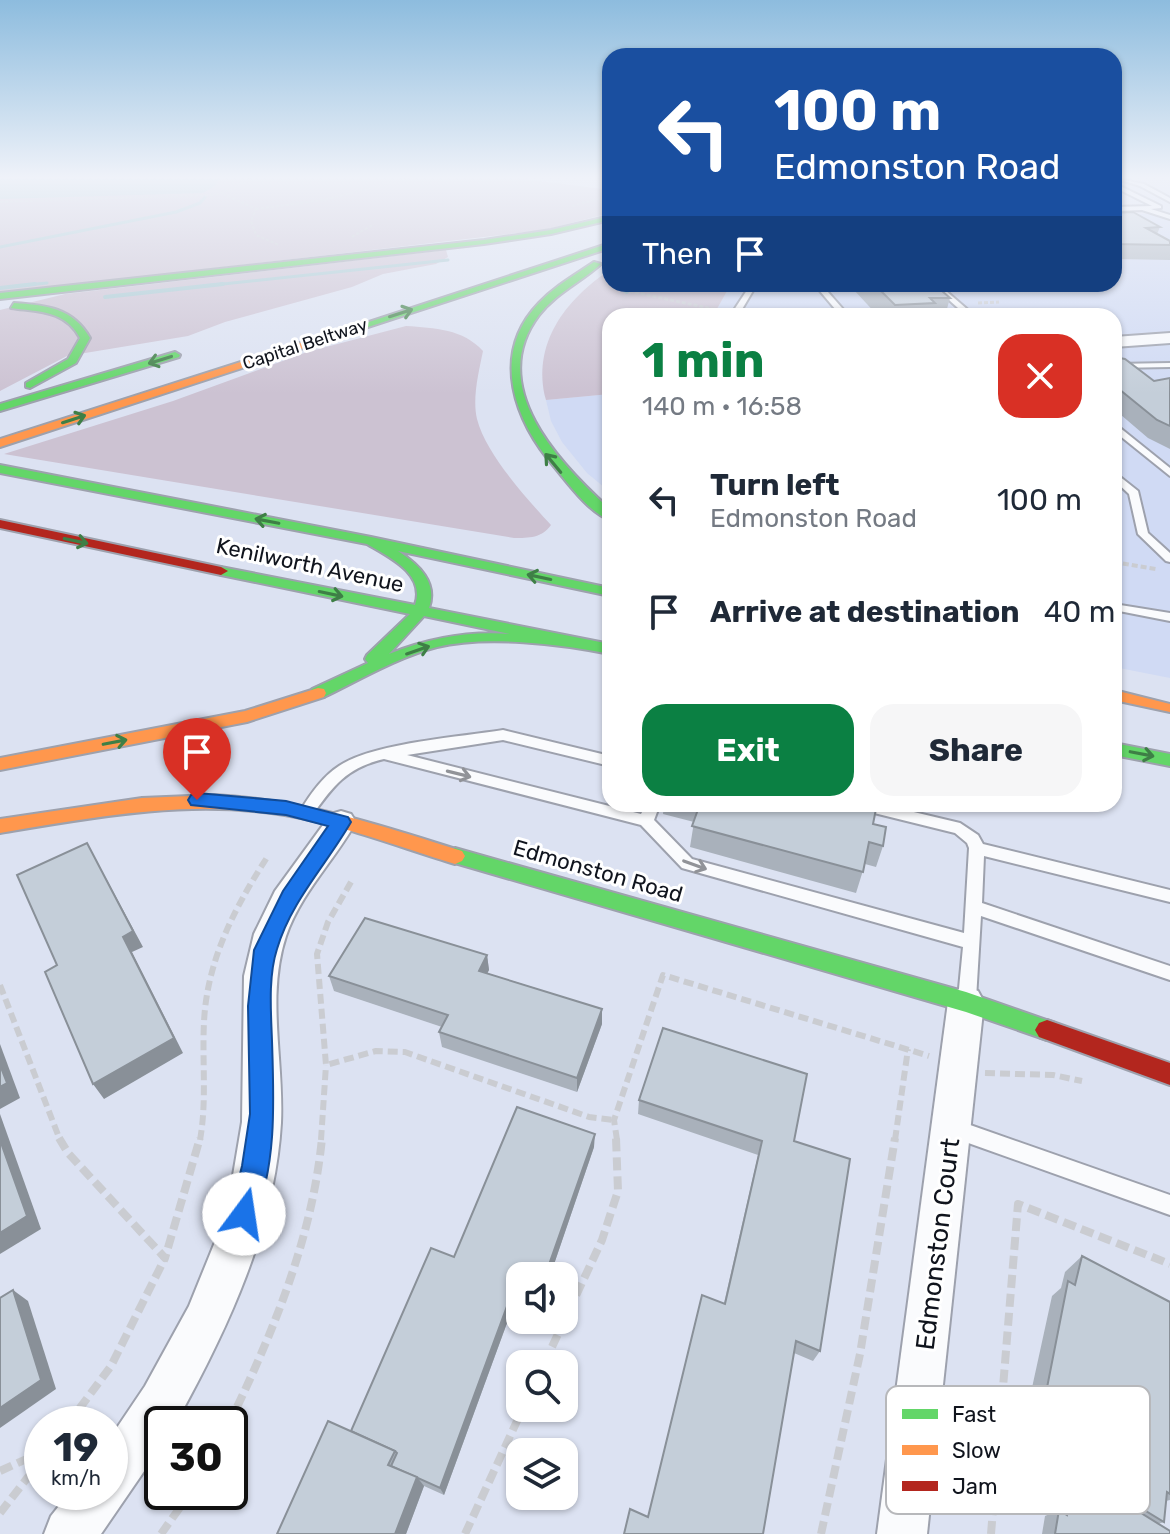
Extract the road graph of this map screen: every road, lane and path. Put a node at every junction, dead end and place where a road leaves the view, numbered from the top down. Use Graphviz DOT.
graph roads {
  1 [pos="409,251"];
  2 [pos="521,251"];
  3 [pos="593,251"];
  4 [pos="602,261"];
  5 [pos="479,263"];
  6 [pos="634,292"];
  7 [pos="824,292"];
  8 [pos="943,292"];
  9 [pos="0,296"];
  10 [pos="0,305"];
  11 [pos="708,308"];
  12 [pos="838,308"];
  13 [pos="962,308"];
  14 [pos="1170,338"];
  15 [pos="1122,341"];
  16 [pos="1170,348"];
  17 [pos="195,349"];
  18 [pos="1122,351"];
  19 [pos="1170,365"];
  20 [pos="1122,366"];
  21 [pos="0,397"];
  22 [pos="0,408"];
  23 [pos="1122,433"];
  24 [pos="0,443"];
  25 [pos="0,469"];
  26 [pos="1170,473"];
  27 [pos="1122,482"];
  28 [pos="602,509"];
  29 [pos="0,524"];
  30 [pos="371,541"];
  31 [pos="1170,559"];
  32 [pos="1122,563"];
  33 [pos="1166,571"];
  34 [pos="602,590"];
  35 [pos="1122,608"];
  36 [pos="420,613"];
  37 [pos="1170,617"];
  38 [pos="602,648"];
  39 [pos="346,680"];
  40 [pos="1122,698"];
  41 [pos="1168,708"];
  42 [pos="1122,751"];
  43 [pos="384,754"];
  44 [pos="602,759"];
  45 [pos="1170,760"];
  46 [pos="0,764"];
  47 [pos="602,810"];
  48 [pos="611,812"];
  49 [pos="650,812"];
  50 [pos="891,812"];
  51 [pos="324,817"];
  52 [pos="646,821"];
  53 [pos="0,826"];
  54 [pos="977,848"];
  55 [pos="268,856"];
  56 [pos="351,882"];
  57 [pos="1170,896"];
  58 [pos="974,907"];
  59 [pos="971,942"];
  60 [pos="1170,973"];
  61 [pos="0,985"];
  62 [pos="966,1002"];
  63 [pos="908,1049"];
  64 [pos="326,1065"];
  65 [pos="959,1065"];
  66 [pos="1170,1074"];
  67 [pos="1098,1087"];
  68 [pos="614,1120"];
  69 [pos="953,1128"];
  70 [pos="1170,1205"];
  71 [pos="165,1258"];
  72 [pos="1170,1264"];
  73 [pos="551,1350"];
  74 [pos="921,1386"];
  75 [pos="1003,1386"];
  76 [pos="81,1406"];
  77 [pos="237,1406"];
  78 [pos="517,1422"];
  79 [pos="128,1453"];
  80 [pos="24,1460"];
  81 [pos="0,1471"];
  82 [pos="24,1482"];
  83 [pos="88,1510"];
  84 [pos="178,1510"];
  85 [pos="0,1513"];
  86 [pos="905,1514"];
  87 [pos="993,1514"];
  88 [pos="69,1534"];
  89 [pos="161,1534"];
  90 [pos="465,1534"];
  91 [pos="821,1534"];
  92 [pos="902,1534"];
  93 [pos="991,1534"];
  1 -- 9 [label="main road"];
  2 -- 5 [label="main road"];
  24 -- 3 [label="main road, Capital Beltway, one-way"];
  28 -- 4 [label="main road, one-way"];
  6 -- 11 [label="path"];
  7 -- 12 [label="lane"];
  8 -- 13 [label="lane"];
  10 -- 21 [label="main road"];
  14 -- 15 [label="street"];
  16 -- 18 [label="street"];
  17 -- 22 [label="main road, one-way"];
  19 -- 20 [label="lane"];
  23 -- 26 [label="lane"];
  30 -- 25 [label="main road, Kenilworth Avenue, one-way"];
  27 -- 31 [label="lane"];
  29 -- 36 [label="main road, Kenilworth Avenue, one-way"];
  34 -- 30 [label="main road, Kenilworth Avenue, one-way"];
  30 -- 36 [label="main road"];
  32 -- 33 [label="path"];
  35 -- 37 [label="lane"];
  36 -- 38 [label="main road, Kenilworth Avenue"];
  36 -- 39 [label="main road"];
  39 -- 38 [label="main road, one-way"];
  46 -- 39 [label="main road, one-way"];
  40 -- 41 [label="main road"];
  42 -- 45 [label="main road, one-way"];
  43 -- 44 [label="lane"];
  43 -- 47 [label="lane, one-way"];
  43 -- 51 [label="lane"];
  48 -- 52 [label="lane, one-way"];
  49 -- 52 [label="lane"];
  50 -- 54 [label="lane"];
  51 -- 53 [label="main road, Edmonston Road"];
  51 -- 62 [label="main road, Edmonston Road"];
  51 -- 79 [label="street"];
  52 -- 59 [label="lane, one-way"];
  54 -- 57 [label="lane"];
  54 -- 58 [label="lane"];
  55 -- 71 [label="path"];
  56 -- 64 [label="path"];
  58 -- 59 [label="lane"];
  58 -- 60 [label="lane"];
  59 -- 62 [label="lane"];
  61 -- 71 [label="path"];
  62 -- 65 [label="street, Edmonston Court"];
  62 -- 66 [label="main road, Edmonston Road"];
  63 -- 65 [label="path"];
  63 -- 68 [label="path"];
  63 -- 91 [label="path"];
  64 -- 68 [label="path"];
  64 -- 77 [label="path"];
  65 -- 67 [label="path"];
  65 -- 69 [label="street, Edmonston Court"];
  68 -- 73 [label="path"];
  69 -- 70 [label="lane"];
  69 -- 74 [label="street, Edmonston Court"];
  71 -- 76 [label="path"];
  72 -- 75 [label="path"];
  78 -- 90 [label="path"];
  80 -- 81 [label="path"];
  82 -- 85 [label="path"];
  83 -- 88 [label="street"];
  84 -- 89 [label="path"];
  86 -- 92 [label="street, Edmonston Court"];
  87 -- 93 [label="path"];
}
